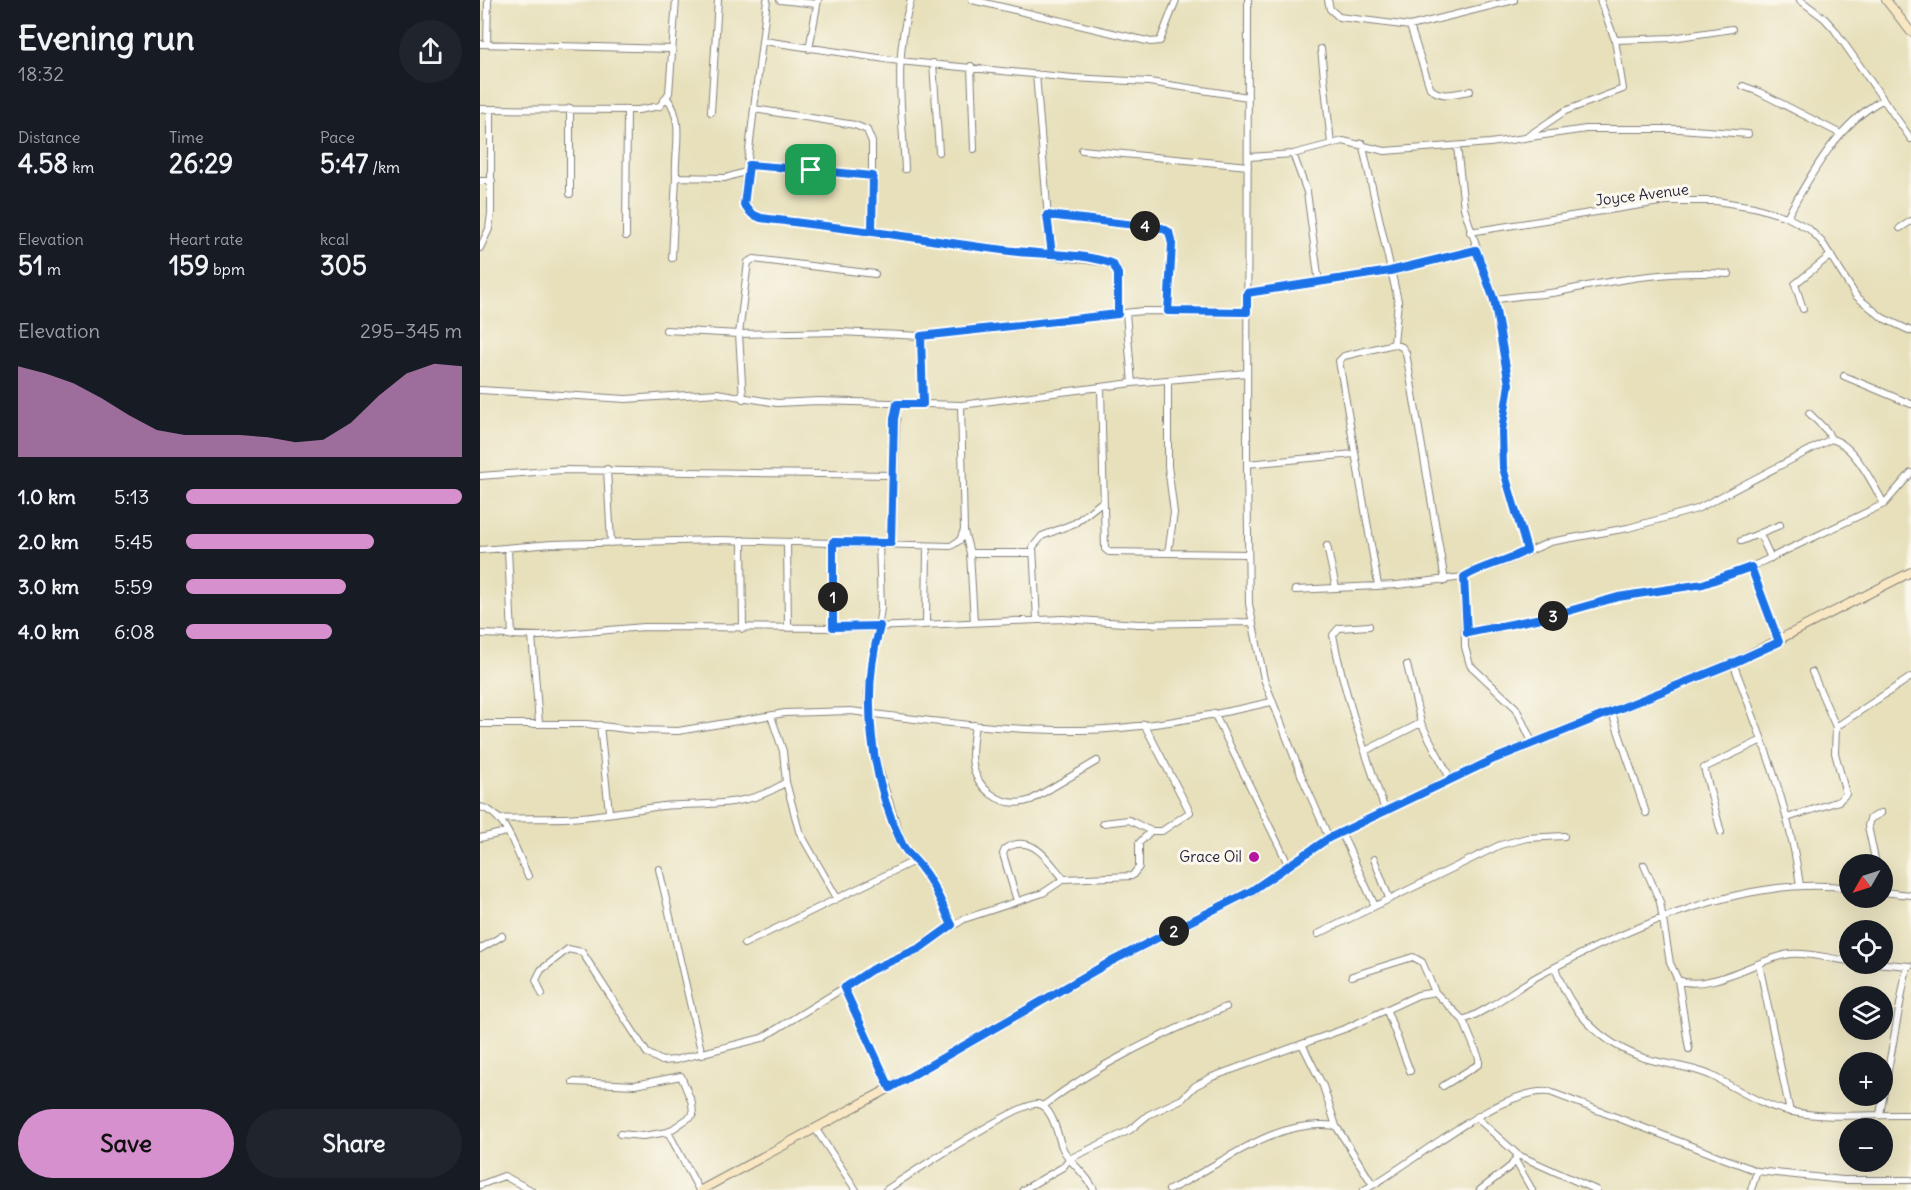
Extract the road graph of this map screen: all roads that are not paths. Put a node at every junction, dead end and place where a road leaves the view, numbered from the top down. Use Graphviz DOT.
graph roads {
  1 [pos="488,0"];
  2 [pos="676,0"];
  3 [pos="718,0"];
  4 [pos="767,0"];
  5 [pos="780,0"];
  6 [pos="911,0"];
  7 [pos="972,0"];
  8 [pos="1176,0"];
  9 [pos="1248,0"];
  10 [pos="1328,0"];
  11 [pos="1514,0"];
  12 [pos="1600,0"];
  13 [pos="1800,0"];
  14 [pos="1886,0"];
  15 [pos="818,2"];
  16 [pos="1410,26"];
  17 [pos="1910,28"];
  18 [pos="1732,29"];
  19 [pos="1615,40"];
  20 [pos="764,41"];
  21 [pos="483,44"];
  22 [pos="671,49"];
  23 [pos="809,49"];
  24 [pos="1320,49"];
  25 [pos="899,61"];
  26 [pos="933,63"];
  27 [pos="971,66"];
  28 [pos="1036,74"];
  29 [pos="1743,86"];
  30 [pos="1470,91"];
  31 [pos="1248,97"];
  32 [pos="667,98"];
  33 [pos="1882,100"];
  34 [pos="570,108"];
  35 [pos="480,109"];
  36 [pos="491,109"];
  37 [pos="627,109"];
  38 [pos="754,109"];
  39 [pos="711,112"];
  40 [pos="1839,133"];
  41 [pos="1748,134"];
  42 [pos="1528,136"];
  43 [pos="1911,139"];
  44 [pos="1331,144"];
  45 [pos="1362,144"];
  46 [pos="1457,146"];
  47 [pos="974,149"];
  48 [pos="1082,150"];
  49 [pos="939,152"];
  50 [pos="1293,154"];
  51 [pos="1248,157"];
  52 [pos="1248,166"];
  53 [pos="749,168"];
  54 [pos="905,169"];
  55 [pos="873,176"];
  56 [pos="676,177"];
  57 [pos="480,181"];
  58 [pos="492,182"];
  59 [pos="570,194"];
  60 [pos="1047,215"];
  61 [pos="1787,217"];
  62 [pos="1911,221"];
  63 [pos="1900,228"];
  64 [pos="872,232"];
  65 [pos="1470,232"];
  66 [pos="626,236"];
  67 [pos="480,248"];
  68 [pos="1476,250"];
  69 [pos="1052,254"];
  70 [pos="1832,255"];
  71 [pos="672,258"];
  72 [pos="1390,271"];
  73 [pos="875,274"];
  74 [pos="1729,274"];
  75 [pos="1319,283"];
  76 [pos="1247,293"];
  77 [pos="1494,300"];
  78 [pos="1803,309"];
  79 [pos="1168,311"];
  80 [pos="1247,312"];
  81 [pos="1126,313"];
  82 [pos="1118,314"];
  83 [pos="666,330"];
  84 [pos="1911,332"];
  85 [pos="739,334"];
  86 [pos="921,336"];
  87 [pos="1394,344"];
  88 [pos="1247,373"];
  89 [pos="1844,376"];
  90 [pos="1167,380"];
  91 [pos="1132,383"];
  92 [pos="1101,388"];
  93 [pos="480,390"];
  94 [pos="743,399"];
  95 [pos="897,404"];
  96 [pos="923,404"];
  97 [pos="1911,404"];
  98 [pos="962,405"];
  99 [pos="1809,413"];
  100 [pos="1831,439"];
  101 [pos="1354,454"];
  102 [pos="1246,464"];
  103 [pos="607,470"];
  104 [pos="1911,473"];
  105 [pos="892,475"];
  106 [pos="480,476"];
  107 [pos="1102,502"];
  108 [pos="1884,504"];
  109 [pos="1780,525"];
  110 [pos="964,530"];
  111 [pos="1760,534"];
  112 [pos="742,540"];
  113 [pos="1741,541"];
  114 [pos="787,542"];
  115 [pos="833,542"];
  116 [pos="611,543"];
  117 [pos="879,543"];
  118 [pos="891,543"];
  119 [pos="1327,546"];
  120 [pos="927,547"];
  121 [pos="508,549"];
  122 [pos="480,550"];
  123 [pos="1527,550"];
  124 [pos="970,553"];
  125 [pos="1032,553"];
  126 [pos="1168,553"];
  127 [pos="1248,554"];
  128 [pos="1771,558"];
  129 [pos="1751,567"];
  130 [pos="1911,572"];
  131 [pos="1464,577"];
  132 [pos="1445,581"];
  133 [pos="1378,585"];
  134 [pos="1336,588"];
  135 [pos="1295,590"];
  136 [pos="1037,620"];
  137 [pos="974,622"];
  138 [pos="1251,622"];
  139 [pos="926,624"];
  140 [pos="880,626"];
  141 [pos="1369,626"];
  142 [pos="789,627"];
  143 [pos="833,627"];
  144 [pos="743,628"];
  145 [pos="1467,633"];
  146 [pos="480,634"];
  147 [pos="512,636"];
  148 [pos="532,636"];
  149 [pos="1779,642"];
  150 [pos="1733,663"];
  151 [pos="1407,665"];
  152 [pos="1812,672"];
  153 [pos="1911,677"];
  154 [pos="1272,702"];
  155 [pos="1611,710"];
  156 [pos="1214,713"];
  157 [pos="869,714"];
  158 [pos="771,716"];
  159 [pos="538,723"];
  160 [pos="1421,723"];
  161 [pos="480,724"];
  162 [pos="975,724"];
  163 [pos="1144,724"];
  164 [pos="600,725"];
  165 [pos="1836,727"];
  166 [pos="1762,740"];
  167 [pos="1533,744"];
  168 [pos="1365,751"];
  169 [pos="1097,761"];
  170 [pos="1450,778"];
  171 [pos="786,782"];
  172 [pos="480,807"];
  173 [pos="1385,810"];
  174 [pos="609,812"];
  175 [pos="1646,813"];
  176 [pos="1881,813"];
  177 [pos="1787,818"];
  178 [pos="500,819"];
  179 [pos="1103,823"];
  180 [pos="1151,831"];
  181 [pos="506,832"];
  182 [pos="1341,832"];
  183 [pos="1721,832"];
  184 [pos="1564,836"];
  185 [pos="480,838"];
  186 [pos="1329,838"];
  187 [pos="1874,854"];
  188 [pos="1374,860"];
  189 [pos="914,861"];
  190 [pos="1644,865"];
  191 [pos="1289,866"];
  192 [pos="659,869"];
  193 [pos="528,876"];
  194 [pos="1064,879"];
  195 [pos="1800,886"];
  196 [pos="1839,887"];
  197 [pos="1893,893"];
  198 [pos="1911,895"];
  199 [pos="837,898"];
  200 [pos="1389,898"];
  201 [pos="1017,901"];
  202 [pos="1375,906"];
  203 [pos="1663,918"];
  204 [pos="952,925"];
  205 [pos="1318,934"];
  206 [pos="502,936"];
  207 [pos="744,944"];
  208 [pos="480,949"];
  209 [pos="1839,960"];
  210 [pos="1759,964"];
  211 [pos="1893,965"];
  212 [pos="1909,966"];
  213 [pos="1555,967"];
  214 [pos="1352,976"];
  215 [pos="1678,980"];
  216 [pos="844,988"];
  217 [pos="1435,992"];
  218 [pos="542,994"];
  219 [pos="1226,1007"];
  220 [pos="1387,1011"];
  221 [pos="1463,1020"];
  222 [pos="1302,1044"];
  223 [pos="1689,1049"];
  224 [pos="702,1055"];
  225 [pos="1410,1071"];
  226 [pos="573,1082"];
  227 [pos="1443,1086"];
  228 [pos="890,1088"];
  229 [pos="1043,1106"];
  230 [pos="1790,1112"];
  231 [pos="1880,1114"];
  232 [pos="1911,1115"];
  233 [pos="1477,1118"];
  234 [pos="1336,1126"];
  235 [pos="815,1128"];
  236 [pos="668,1132"];
  237 [pos="620,1134"];
  238 [pos="1517,1157"];
  239 [pos="1069,1159"];
  240 [pos="1757,1171"];
  241 [pos="1911,1180"];
  242 [pos="480,1185"];
  243 [pos="1373,1185"];
  244 [pos="531,1190"];
  245 [pos="700,1190"];
  246 [pos="856,1190"];
  247 [pos="886,1190"];
  248 [pos="1023,1190"];
  249 [pos="1095,1190"];
  250 [pos="1169,1190"];
  251 [pos="1364,1190"];
  252 [pos="1480,1190"];
  253 [pos="1532,1190"];
  254 [pos="1596,1190"];
  255 [pos="1750,1190"];
  1 -- 21 [label="street"];
  2 -- 22 [label="street"];
  3 -- 39 [label="street"];
  4 -- 20 [label="street"];
  5 -- 15 [label="street"];
  6 -- 25 [label="street"];
  7 -- 8 [label="street"];
  9 -- 31 [label="street"];
  10 -- 16 [label="street"];
  11 -- 16 [label="street"];
  12 -- 19 [label="street"];
  13 -- 33 [label="street"];
  14 -- 17 [label="main road"];
  15 -- 23 [label="street"];
  16 -- 30 [label="street"];
  18 -- 19 [label="street"];
  19 -- 42 [label="street"];
  20 -- 23 [label="street"];
  20 -- 38 [label="street"];
  21 -- 22 [label="street"];
  22 -- 32 [label="street"];
  23 -- 25 [label="street"];
  24 -- 44 [label="street"];
  25 -- 26 [label="street"];
  25 -- 54 [label="street"];
  26 -- 27 [label="street"];
  26 -- 49 [label="street"];
  27 -- 28 [label="street"];
  27 -- 47 [label="street"];
  28 -- 31 [label="street"];
  28 -- 60 [label="street"];
  29 -- 40 [label="street"];
  31 -- 51 [label="street"];
  32 -- 37 [label="street"];
  32 -- 56 [label="street"];
  33 -- 40 [label="street"];
  33 -- 43 [label="street"];
  34 -- 36 [label="street"];
  34 -- 37 [label="street"];
  34 -- 59 [label="street"];
  35 -- 36 [label="street"];
  36 -- 58 [label="street"];
  37 -- 66 [label="street"];
  38 -- 53 [label="street"];
  38 -- 55 [label="street"];
  40 -- 61 [label="street"];
  41 -- 42 [label="street"];
  42 -- 46 [label="street"];
  44 -- 45 [label="street"];
  44 -- 50 [label="street"];
  45 -- 46 [label="street"];
  45 -- 72 [label="street"];
  46 -- 65 [label="street"];
  48 -- 52 [label="street"];
  50 -- 51 [label="street"];
  50 -- 75 [label="street"];
  51 -- 52 [label="street"];
  52 -- 76 [label="street"];
  53 -- 55 [label="street"];
  53 -- 56 [label="street"];
  53 -- 64 [label="street"];
  55 -- 64 [label="street"];
  56 -- 71 [label="street"];
  57 -- 58 [label="street"];
  58 -- 67 [label="street"];
  60 -- 69 [label="street"];
  60 -- 79 [label="street"];
  61 -- 65 [label="street, Joyce Avenue"];
  61 -- 70 [label="street, Joyce Avenue"];
  62 -- 63 [label="street"];
  64 -- 69 [label="street"];
  65 -- 68 [label="street"];
  68 -- 72 [label="street"];
  68 -- 77 [label="street"];
  69 -- 82 [label="street"];
  70 -- 78 [label="street"];
  70 -- 84 [label="street, Joyce Avenue"];
  72 -- 75 [label="street"];
  72 -- 87 [label="street"];
  73 -- 85 [label="street"];
  74 -- 77 [label="street"];
  75 -- 76 [label="street"];
  76 -- 80 [label="street"];
  77 -- 123 [label="street"];
  79 -- 80 [label="street"];
  79 -- 81 [label="street"];
  80 -- 88 [label="street"];
  81 -- 82 [label="street"];
  81 -- 91 [label="street"];
  82 -- 86 [label="street"];
  83 -- 85 [label="street"];
  85 -- 86 [label="street"];
  85 -- 94 [label="street"];
  86 -- 96 [label="street"];
  87 -- 101 [label="street"];
  87 -- 132 [label="street"];
  88 -- 90 [label="street"];
  88 -- 102 [label="street"];
  89 -- 97 [label="street"];
  90 -- 91 [label="street"];
  90 -- 126 [label="street"];
  91 -- 92 [label="street"];
  92 -- 98 [label="street"];
  92 -- 107 [label="street"];
  93 -- 94 [label="street"];
  94 -- 95 [label="street"];
  95 -- 96 [label="street"];
  95 -- 105 [label="street"];
  96 -- 98 [label="street"];
  98 -- 110 [label="street"];
  99 -- 100 [label="street"];
  100 -- 108 [label="street"];
  100 -- 123 [label="street"];
  101 -- 102 [label="street"];
  101 -- 133 [label="street"];
  102 -- 127 [label="street"];
  103 -- 105 [label="street"];
  103 -- 106 [label="street"];
  103 -- 116 [label="street"];
  104 -- 108 [label="street"];
  105 -- 118 [label="street"];
  107 -- 125 [label="street"];
  107 -- 126 [label="street"];
  108 -- 128 [label="street"];
  109 -- 111 [label="street"];
  110 -- 120 [label="street"];
  110 -- 124 [label="street"];
  111 -- 113 [label="street"];
  111 -- 128 [label="street"];
  112 -- 114 [label="street"];
  112 -- 116 [label="street"];
  112 -- 144 [label="street"];
  114 -- 115 [label="street"];
  114 -- 142 [label="street"];
  115 -- 117 [label="street"];
  115 -- 143 [label="street"];
  116 -- 121 [label="street"];
  117 -- 118 [label="street"];
  117 -- 140 [label="street"];
  118 -- 120 [label="street"];
  119 -- 134 [label="street"];
  120 -- 139 [label="street"];
  121 -- 122 [label="street"];
  121 -- 147 [label="street"];
  123 -- 131 [label="street"];
  124 -- 125 [label="street"];
  124 -- 137 [label="street"];
  125 -- 136 [label="street"];
  126 -- 127 [label="street"];
  127 -- 138 [label="street"];
  128 -- 129 [label="street"];
  129 -- 145 [label="street"];
  129 -- 149 [label="street"];
  130 -- 149 [label="main road"];
  131 -- 132 [label="street"];
  131 -- 145 [label="street"];
  132 -- 133 [label="street"];
  133 -- 134 [label="street"];
  134 -- 135 [label="street"];
  136 -- 137 [label="street"];
  136 -- 138 [label="street"];
  137 -- 139 [label="street"];
  138 -- 154 [label="street"];
  139 -- 140 [label="street"];
  140 -- 143 [label="street"];
  140 -- 157 [label="street"];
  141 -- 168 [label="street"];
  142 -- 143 [label="street"];
  142 -- 144 [label="street"];
  144 -- 148 [label="street"];
  145 -- 167 [label="street"];
  146 -- 147 [label="street"];
  147 -- 148 [label="street"];
  148 -- 159 [label="street"];
  149 -- 150 [label="main road"];
  150 -- 155 [label="main road"];
  150 -- 166 [label="street"];
  151 -- 160 [label="street"];
  152 -- 165 [label="street"];
  153 -- 165 [label="street"];
  154 -- 156 [label="street"];
  154 -- 186 [label="street"];
  155 -- 167 [label="main road"];
  155 -- 175 [label="street"];
  156 -- 163 [label="street"];
  156 -- 191 [label="street"];
  157 -- 158 [label="street"];
  157 -- 162 [label="street"];
  157 -- 189 [label="street"];
  158 -- 164 [label="street"];
  158 -- 171 [label="street"];
  159 -- 161 [label="street"];
  159 -- 164 [label="street"];
  160 -- 168 [label="street"];
  160 -- 170 [label="street"];
  162 -- 163 [label="street"];
  162 -- 169 [label="street"];
  163 -- 180 [label="street"];
  164 -- 174 [label="street"];
  165 -- 177 [label="street"];
  166 -- 177 [label="street"];
  166 -- 183 [label="street"];
  167 -- 170 [label="main road"];
  168 -- 173 [label="street"];
  170 -- 173 [label="main road"];
  171 -- 174 [label="street"];
  171 -- 199 [label="street"];
  172 -- 178 [label="street"];
  173 -- 182 [label="main road"];
  174 -- 178 [label="street"];
  176 -- 187 [label="street"];
  177 -- 195 [label="street"];
  178 -- 181 [label="street"];
  179 -- 180 [label="street"];
  180 -- 194 [label="street"];
  181 -- 185 [label="street"];
  181 -- 193 [label="street"];
  182 -- 186 [label="main road"];
  182 -- 202 [label="street"];
  184 -- 200 [label="street"];
  186 -- 191 [label="main road"];
  188 -- 200 [label="street"];
  189 -- 199 [label="street"];
  189 -- 204 [label="street"];
  190 -- 203 [label="street"];
  191 -- 228 [label="main road"];
  192 -- 224 [label="street"];
  194 -- 201 [label="street"];
  194 -- 201 [label="street"];
  195 -- 196 [label="street"];
  195 -- 203 [label="street"];
  197 -- 198 [label="street"];
  199 -- 207 [label="street"];
  200 -- 202 [label="street"];
  201 -- 204 [label="street"];
  202 -- 205 [label="street"];
  203 -- 213 [label="street"];
  203 -- 215 [label="street"];
  204 -- 216 [label="street"];
  206 -- 208 [label="street"];
  209 -- 210 [label="street"];
  210 -- 215 [label="street"];
  210 -- 230 [label="street"];
  211 -- 212 [label="street"];
  212 -- 231 [label="street"];
  213 -- 221 [label="street"];
  213 -- 230 [label="street"];
  214 -- 217 [label="street"];
  215 -- 223 [label="street"];
  216 -- 224 [label="street"];
  216 -- 228 [label="street"];
  217 -- 220 [label="street"];
  217 -- 221 [label="street"];
  218 -- 224 [label="street"];
  219 -- 229 [label="street"];
  220 -- 222 [label="street"];
  220 -- 225 [label="street"];
  221 -- 227 [label="street"];
  222 -- 234 [label="street"];
  222 -- 239 [label="street"];
  226 -- 236 [label="street"];
  228 -- 235 [label="main road"];
  229 -- 239 [label="street"];
  229 -- 247 [label="street"];
  230 -- 231 [label="street"];
  231 -- 232 [label="street"];
  233 -- 238 [label="street"];
  233 -- 240 [label="street"];
  233 -- 243 [label="street"];
  234 -- 243 [label="street"];
  234 -- 250 [label="street"];
  235 -- 245 [label="main road"];
  235 -- 246 [label="street"];
  236 -- 237 [label="street"];
  236 -- 245 [label="street"];
  238 -- 252 [label="street"];
  238 -- 253 [label="street"];
  238 -- 254 [label="street"];
  239 -- 248 [label="street"];
  239 -- 249 [label="street"];
  240 -- 241 [label="street"];
  240 -- 255 [label="street"];
  242 -- 244 [label="street"];
  243 -- 251 [label="street"];
}
